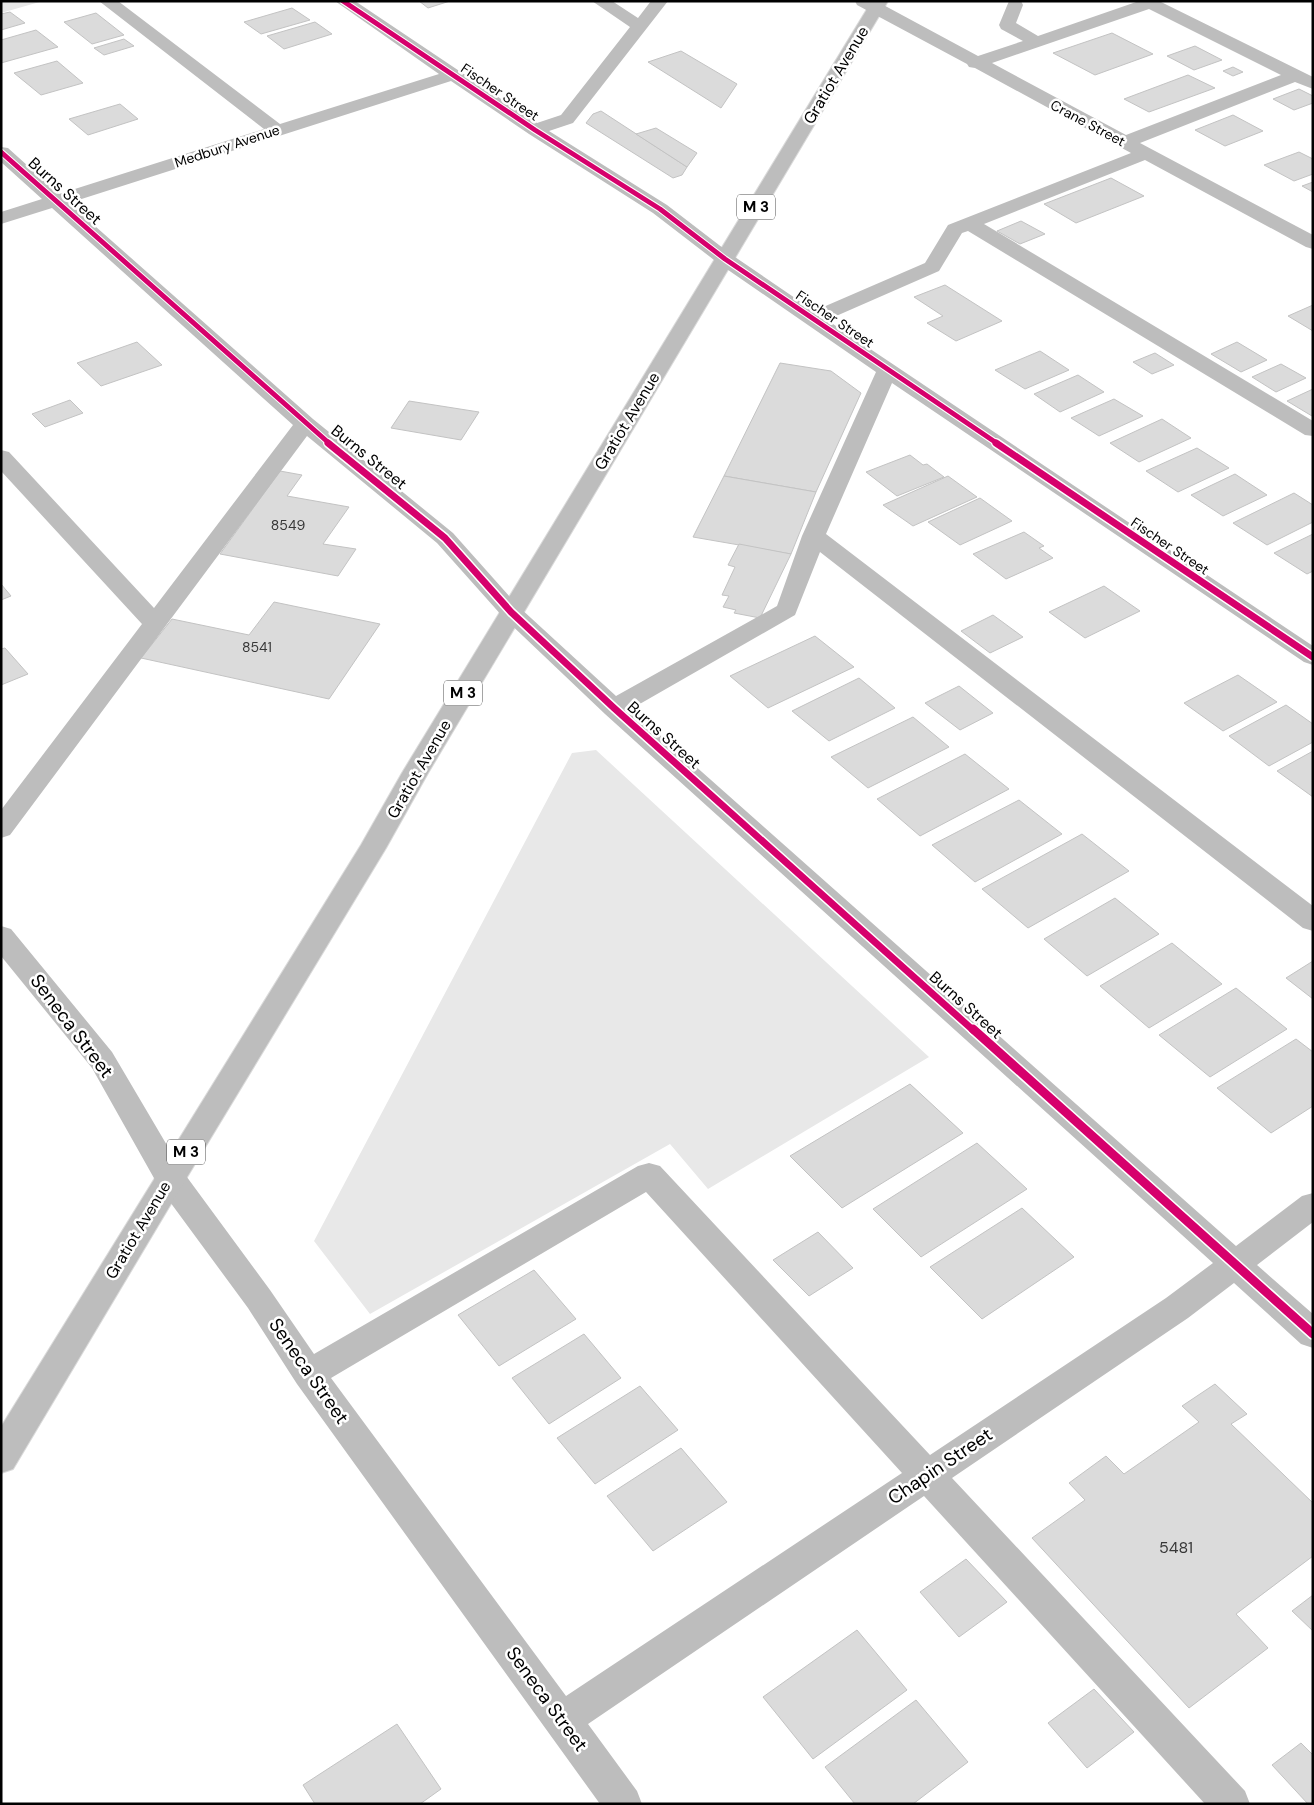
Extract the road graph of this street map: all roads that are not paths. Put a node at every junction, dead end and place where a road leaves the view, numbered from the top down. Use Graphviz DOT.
graph roads {
  1 [pos="107,1"];
  2 [pos="343,1"];
  3 [pos="600,1"];
  4 [pos="660,1"];
  5 [pos="996,1"];
  6 [pos="1148,2"];
  7 [pos="1017,3"];
  8 [pos="873,4"];
  9 [pos="640,26"];
  10 [pos="1037,42"];
  11 [pos="975,63"];
  12 [pos="453,75"];
  13 [pos="1296,75"];
  14 [pos="1313,84"];
  15 [pos="277,130"];
  16 [pos="534,130"];
  17 [pos="1125,142"];
  18 [pos="1,152"];
  19 [pos="1144,154"];
  20 [pos="56,200"];
  21 [pos="1,218"];
  22 [pos="969,223"];
  23 [pos="1313,243"];
  24 [pos="725,259"];
  25 [pos="812,319"];
  26 [pos="887,370"];
  27 [pos="305,424"];
  28 [pos="1313,430"];
  29 [pos="1,457"];
  30 [pos="814,536"];
  31 [pos="512,612"];
  32 [pos="156,624"];
  33 [pos="1313,657"];
  34 [pos="614,708"];
  35 [pos="1,829"];
  36 [pos="1313,920"];
  37 [pos="1,936"];
  38 [pos="170,1178"];
  39 [pos="1313,1205"];
  40 [pos="1235,1264"];
  41 [pos="1313,1334"];
  42 [pos="308,1374"];
  43 [pos="1,1458"];
  44 [pos="926,1476"];
  45 [pos="562,1720"];
  46 [pos="623,1804"];
  47 [pos="1231,1804"];
  1 -- 15 [label="street"];
  2 -- 12 [label="street, Fischer Street"];
  3 -- 9 [label="street"];
  4 -- 9 [label="street"];
  5 -- 7 [label="street"];
  6 -- 10 [label="street"];
  6 -- 13 [label="street"];
  7 -- 10 [label="street"];
  8 -- 11 [label="street, Crane Street"];
  8 -- 24 [label="street, Gratiot Avenue / M 3"];
  9 -- 16 [label="street"];
  10 -- 11 [label="street"];
  11 -- 17 [label="street, Crane Street"];
  12 -- 15 [label="street, Medbury Avenue"];
  12 -- 16 [label="street, Fischer Street"];
  13 -- 14 [label="street"];
  13 -- 17 [label="street"];
  15 -- 20 [label="street, Medbury Avenue"];
  16 -- 24 [label="street, Fischer Street"];
  17 -- 19 [label="street, Crane Street"];
  18 -- 20 [label="street, Burns Street"];
  19 -- 22 [label="street"];
  19 -- 23 [label="street, Crane Street"];
  20 -- 21 [label="street, Medbury Avenue"];
  20 -- 27 [label="street, Burns Street"];
  22 -- 25 [label="street"];
  22 -- 28 [label="street"];
  24 -- 25 [label="street, Fischer Street"];
  24 -- 31 [label="street, Gratiot Avenue / M 3"];
  25 -- 26 [label="street, Fischer Street"];
  26 -- 30 [label="street"];
  26 -- 33 [label="street, Fischer Street"];
  27 -- 31 [label="street, Burns Street"];
  27 -- 32 [label="street"];
  29 -- 32 [label="street"];
  30 -- 34 [label="street"];
  30 -- 36 [label="street"];
  31 -- 34 [label="street, Burns Street"];
  31 -- 38 [label="street, Gratiot Avenue / M 3"];
  32 -- 35 [label="street"];
  34 -- 40 [label="street, Burns Street"];
  37 -- 38 [label="street, Seneca Street"];
  38 -- 42 [label="street, Seneca Street"];
  38 -- 43 [label="street, Gratiot Avenue / M 3"];
  39 -- 40 [label="street, Chapin Street"];
  40 -- 41 [label="street, Burns Street"];
  40 -- 44 [label="street, Chapin Street"];
  42 -- 44 [label="street"];
  42 -- 45 [label="street, Seneca Street"];
  44 -- 45 [label="street, Chapin Street"];
  44 -- 47 [label="street"];
  45 -- 46 [label="street, Seneca Street"];
}
